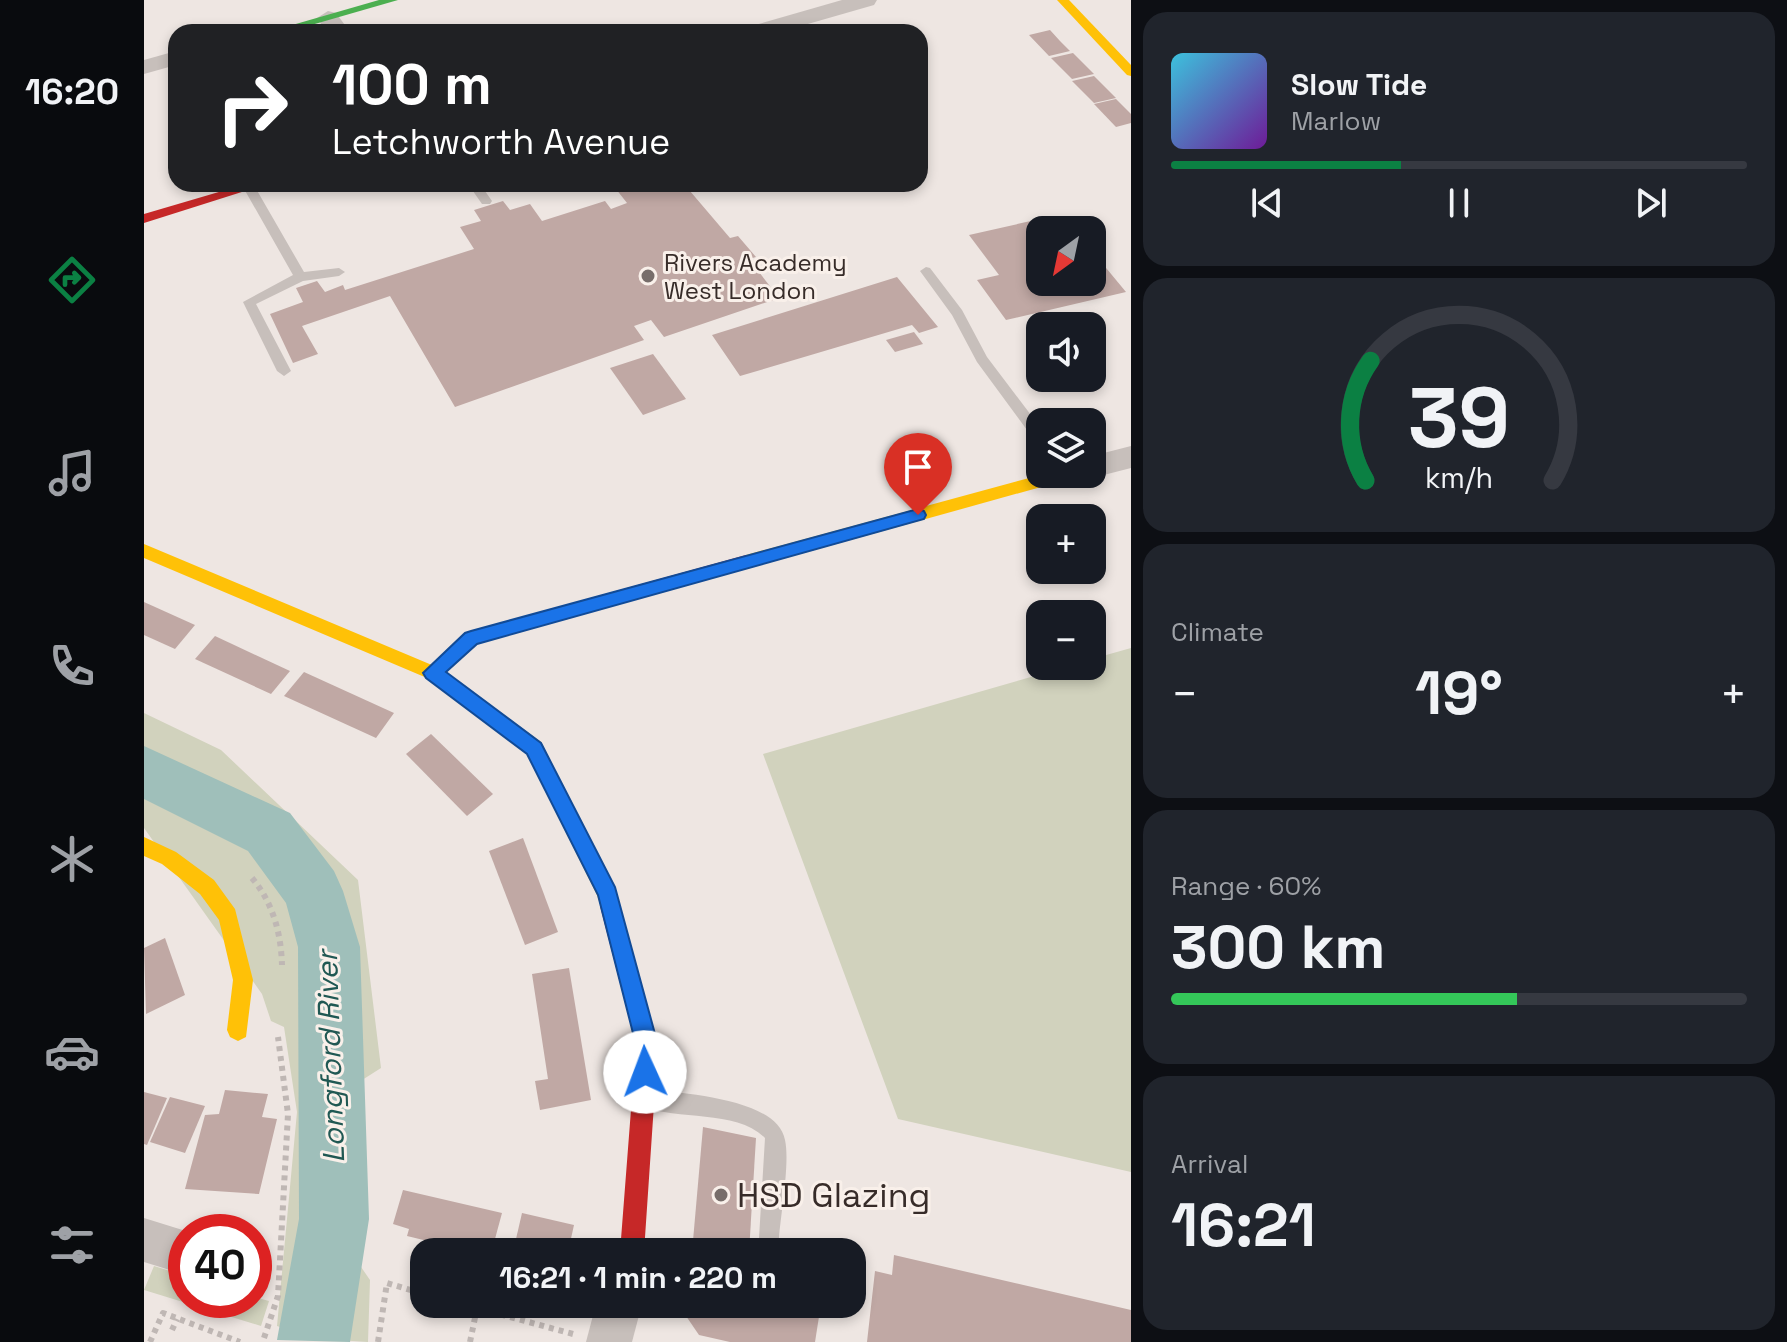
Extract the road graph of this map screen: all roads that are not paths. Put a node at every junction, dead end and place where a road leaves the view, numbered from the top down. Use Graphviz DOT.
graph roads {
  1 [pos="392,0"];
  2 [pos="866,0"];
  3 [pos="1063,0"];
  4 [pos="335,24"];
  5 [pos="784,24"];
  6 [pos="168,60"];
  7 [pos="144,67"];
  8 [pos="1131,72"];
  9 [pos="234,192"];
  10 [pos="257,192"];
  11 [pos="480,192"];
  12 [pos="486,201"];
  13 [pos="144,219"];
  14 [pos="926,271"];
  15 [pos="339,272"];
  16 [pos="300,277"];
  17 [pos="284,371"];
  18 [pos="1026,418"];
  19 [pos="1131,457"];
  20 [pos="1106,463"];
  21 [pos="1026,485"];
  22 [pos="144,551"];
  23 [pos="433,673"];
  24 [pos="144,846"];
  25 [pos="238,1030"];
  26 [pos="644,1098"];
  27 [pos="633,1238"];
  28 [pos="769,1238"];
  29 [pos="144,1240"];
  30 [pos="168,1247"];
  31 [pos="611,1318"];
  32 [pos="599,1340"];
  1 -- 4 [label="street"];
  2 -- 5 [label="street"];
  3 -- 8 [label="street"];
  6 -- 7 [label="street"];
  9 -- 13 [label="street"];
  10 -- 16 [label="lane"];
  11 -- 12 [label="lane"];
  14 -- 18 [label="lane"];
  15 -- 16 [label="lane"];
  16 -- 17 [label="lane"];
  19 -- 20 [label="street"];
  21 -- 23 [label="street"];
  22 -- 23 [label="street"];
  23 -- 26 [label="street"];
  24 -- 25 [label="street"];
  26 -- 27 [label="street"];
  26 -- 28 [label="lane"];
  29 -- 30 [label="street"];
  31 -- 32 [label="street"];
}
